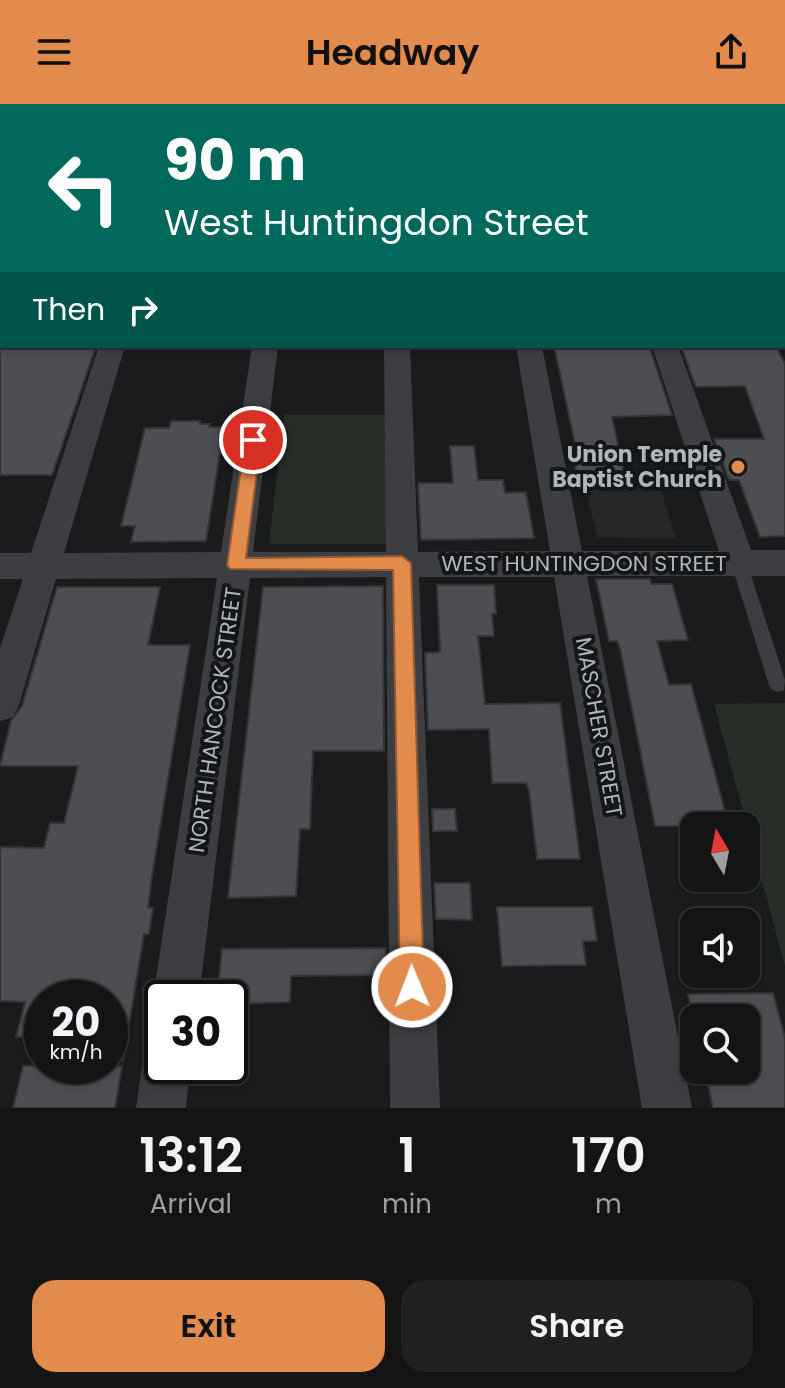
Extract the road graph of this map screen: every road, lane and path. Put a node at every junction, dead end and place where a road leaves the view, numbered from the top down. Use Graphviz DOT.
graph roads {
  1 [pos="111,348"];
  2 [pos="265,348"];
  3 [pos="397,348"];
  4 [pos="529,348"];
  5 [pos="666,348"];
  6 [pos="402,563"];
  7 [pos="569,563"];
  8 [pos="739,563"];
  9 [pos="785,563"];
  10 [pos="43,565"];
  11 [pos="236,565"];
  12 [pos="0,566"];
  13 [pos="778,685"];
  14 [pos="0,705"];
  15 [pos="178,980"];
  16 [pos="164,1084"];
  17 [pos="161,1108"];
  18 [pos="415,1108"];
  19 [pos="667,1108"];
  1 -- 10 [label="street"];
  2 -- 11 [label="street, NORTH HANCOCK STREET"];
  3 -- 6 [label="street"];
  4 -- 7 [label="street, MASCHER STREET"];
  5 -- 8 [label="street"];
  6 -- 7 [label="street, WEST HUNTINGDON STREET"];
  6 -- 11 [label="street, WEST HUNTINGDON STREET"];
  6 -- 18 [label="street"];
  7 -- 8 [label="street, WEST HUNTINGDON STREET"];
  7 -- 19 [label="street, MASCHER STREET"];
  8 -- 9 [label="street, WEST HUNTINGDON STREET"];
  8 -- 13 [label="lane"];
  10 -- 11 [label="street, WEST HUNTINGDON STREET"];
  10 -- 12 [label="street, WEST HUNTINGDON STREET"];
  10 -- 14 [label="street"];
  11 -- 15 [label="street, NORTH HANCOCK STREET"];
  16 -- 17 [label="street"];
}
